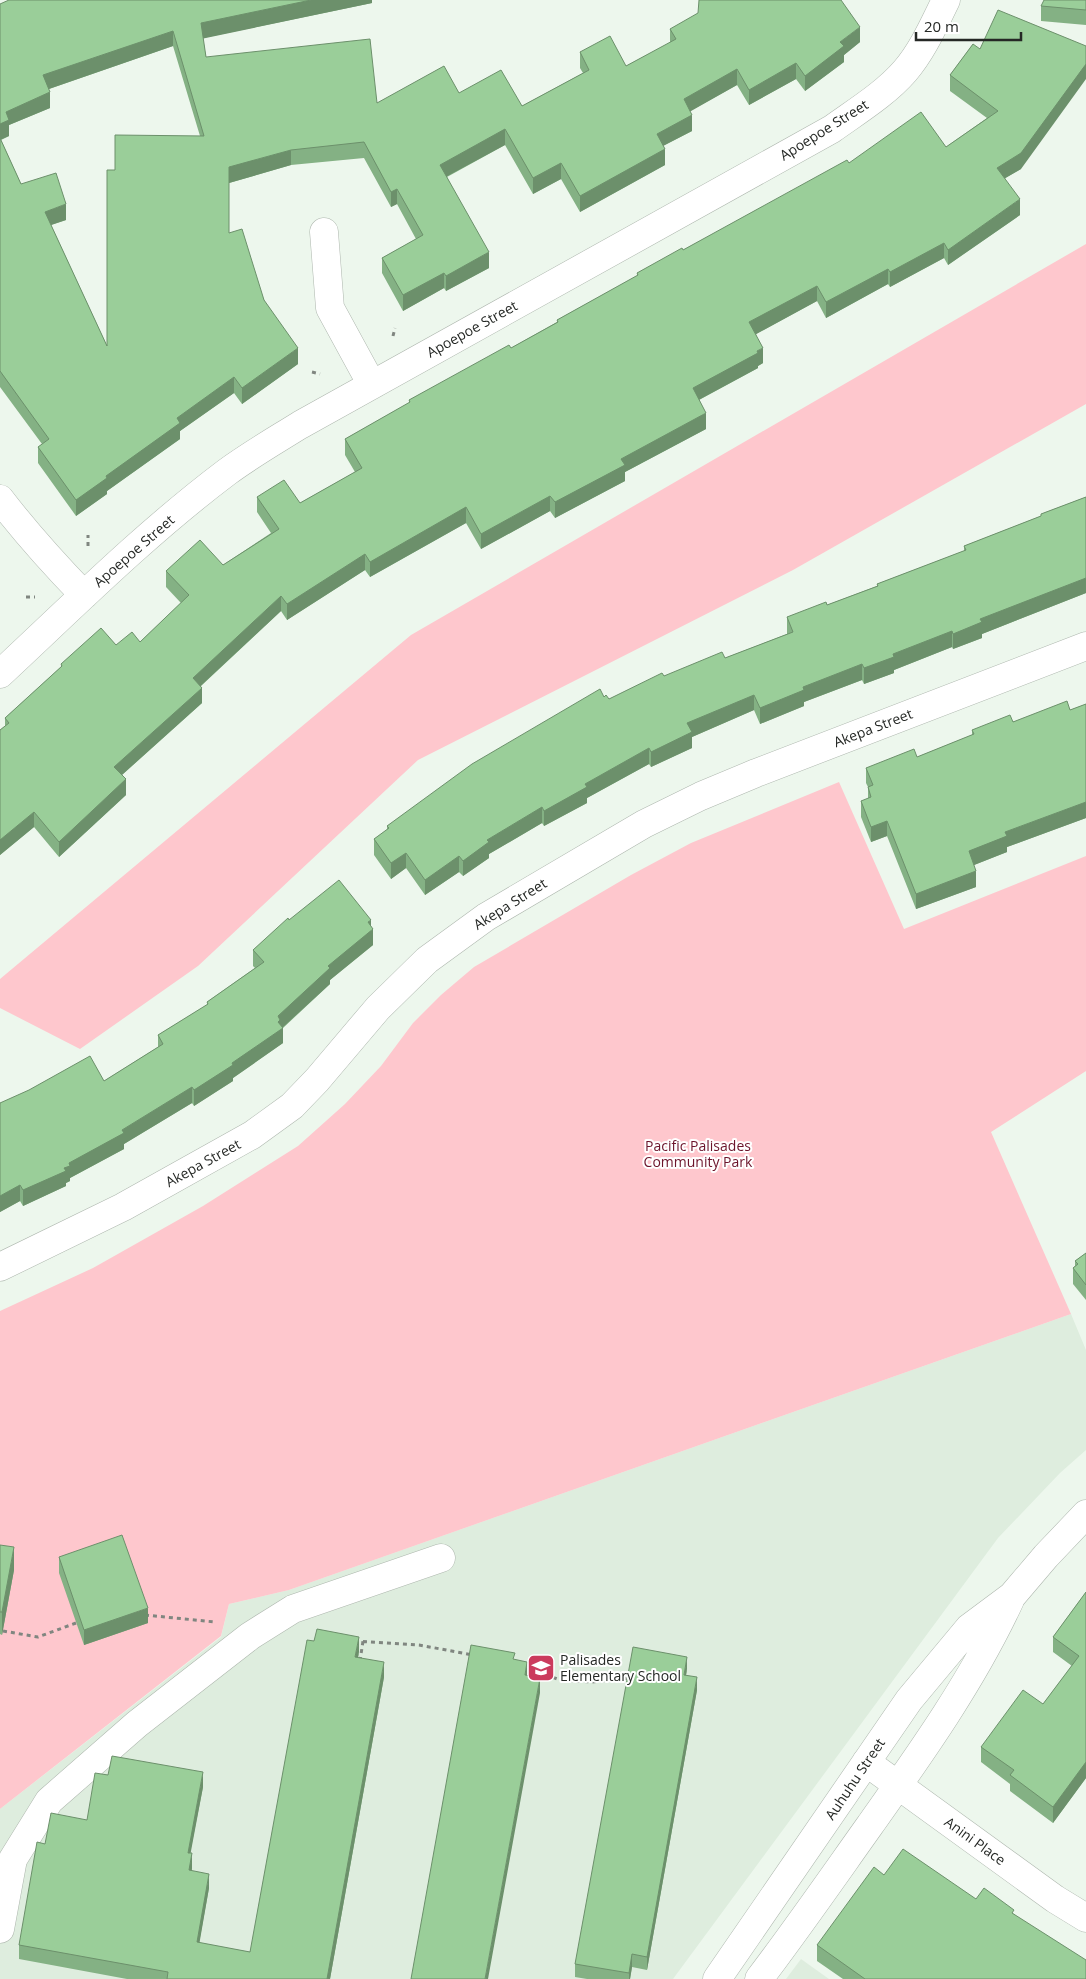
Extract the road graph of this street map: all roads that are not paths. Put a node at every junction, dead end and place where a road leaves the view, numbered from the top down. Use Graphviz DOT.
graph roads {
  1 [pos="946,0"];
  2 [pos="324,232"];
  3 [pos="372,385"];
  4 [pos="0,499"];
  5 [pos="84,595"];
  6 [pos="1086,646"];
  7 [pos="0,674"];
  8 [pos="0,1267"];
  9 [pos="1086,1514"];
  10 [pos="441,1558"];
  11 [pos="1012,1596"];
  12 [pos="866,1762"];
  13 [pos="898,1785"];
  14 [pos="1086,1918"];
  15 [pos="0,1929"];
  16 [pos="739,1949"];
  17 [pos="766,1976"];
  18 [pos="717,1979"];
  1 -- 3 [label="street, Apoepoe Street"];
  2 -- 3 [label="street"];
  3 -- 5 [label="street, Apoepoe Street"];
  4 -- 5 [label="street"];
  5 -- 7 [label="street, Apoepoe Street"];
  6 -- 8 [label="street, Akepa Street"];
  9 -- 11 [label="street, Auhuhu Street"];
  10 -- 15 [label="street"];
  11 -- 12 [label="street, Auhuhu Street"];
  11 -- 13 [label="street, Auhuhu Street"];
  12 -- 13 [label="street, Anini Place"];
  12 -- 16 [label="street, Auhuhu Street"];
  13 -- 14 [label="street, Anini Place"];
  13 -- 17 [label="street, Auhuhu Street"];
  16 -- 17 [label="street"];
  16 -- 18 [label="street, Auhuhu Street"];
}
